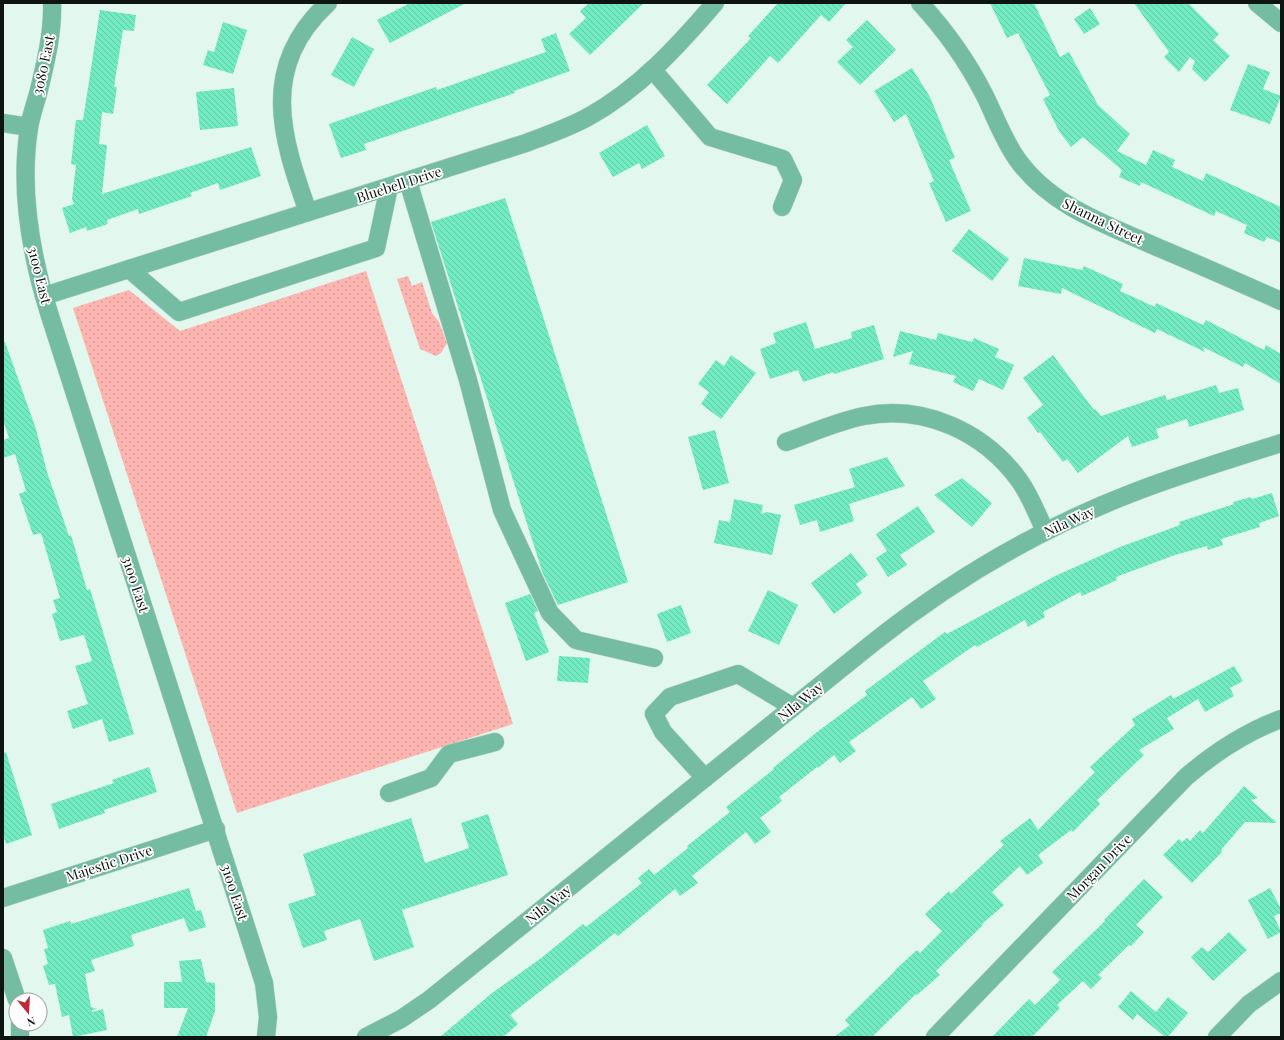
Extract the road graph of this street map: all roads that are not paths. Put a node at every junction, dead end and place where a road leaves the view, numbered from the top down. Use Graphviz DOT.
graph roads {
  1 [pos="52,3"];
  2 [pos="328,3"];
  3 [pos="715,3"];
  4 [pos="920,3"];
  5 [pos="1257,3"];
  6 [pos="1281,23"];
  7 [pos="653,70"];
  8 [pos="3,123"];
  9 [pos="29,127"];
  10 [pos="408,181"];
  11 [pos="389,187"];
  12 [pos="782,207"];
  13 [pos="308,212"];
  14 [pos="129,269"];
  15 [pos="44,296"];
  16 [pos="1281,301"];
  17 [pos="786,442"];
  18 [pos="1281,443"];
  19 [pos="1045,531"];
  20 [pos="654,658"];
  21 [pos="793,706"];
  22 [pos="1281,719"];
  23 [pos="495,742"];
  24 [pos="705,778"];
  25 [pos="389,794"];
  26 [pos="216,829"];
  27 [pos="3,898"];
  28 [pos="3,958"];
  29 [pos="1281,981"];
  30 [pos="14,992"];
  31 [pos="266,1037"];
  32 [pos="366,1037"];
  33 [pos="935,1037"];
  34 [pos="1217,1037"];
  1 -- 9 [label="street, 3080 East"];
  2 -- 13 [label="street"];
  3 -- 7 [label="street, Bluebell Drive"];
  4 -- 16 [label="street, Shanna Street"];
  5 -- 6 [label="street"];
  7 -- 10 [label="street, Bluebell Drive"];
  7 -- 12 [label="street"];
  8 -- 9 [label="street"];
  9 -- 15 [label="street, 3100 East"];
  10 -- 11 [label="street, Bluebell Drive"];
  10 -- 20 [label="street"];
  11 -- 13 [label="street, Bluebell Drive"];
  11 -- 14 [label="street"];
  13 -- 14 [label="street, Bluebell Drive"];
  14 -- 15 [label="street, Bluebell Drive"];
  15 -- 26 [label="street, 3100 East"];
  17 -- 19 [label="street"];
  18 -- 19 [label="street, Nila Way"];
  19 -- 21 [label="street, Nila Way"];
  21 -- 24 [label="street, Nila Way"];
  21 -- 24 [label="street"];
  22 -- 33 [label="street, Morgan Drive"];
  23 -- 25 [label="street"];
  24 -- 32 [label="street, Nila Way"];
  26 -- 27 [label="street, Majestic Drive"];
  26 -- 31 [label="street, 3100 East"];
  28 -- 30 [label="street"];
  29 -- 34 [label="street"];
}
